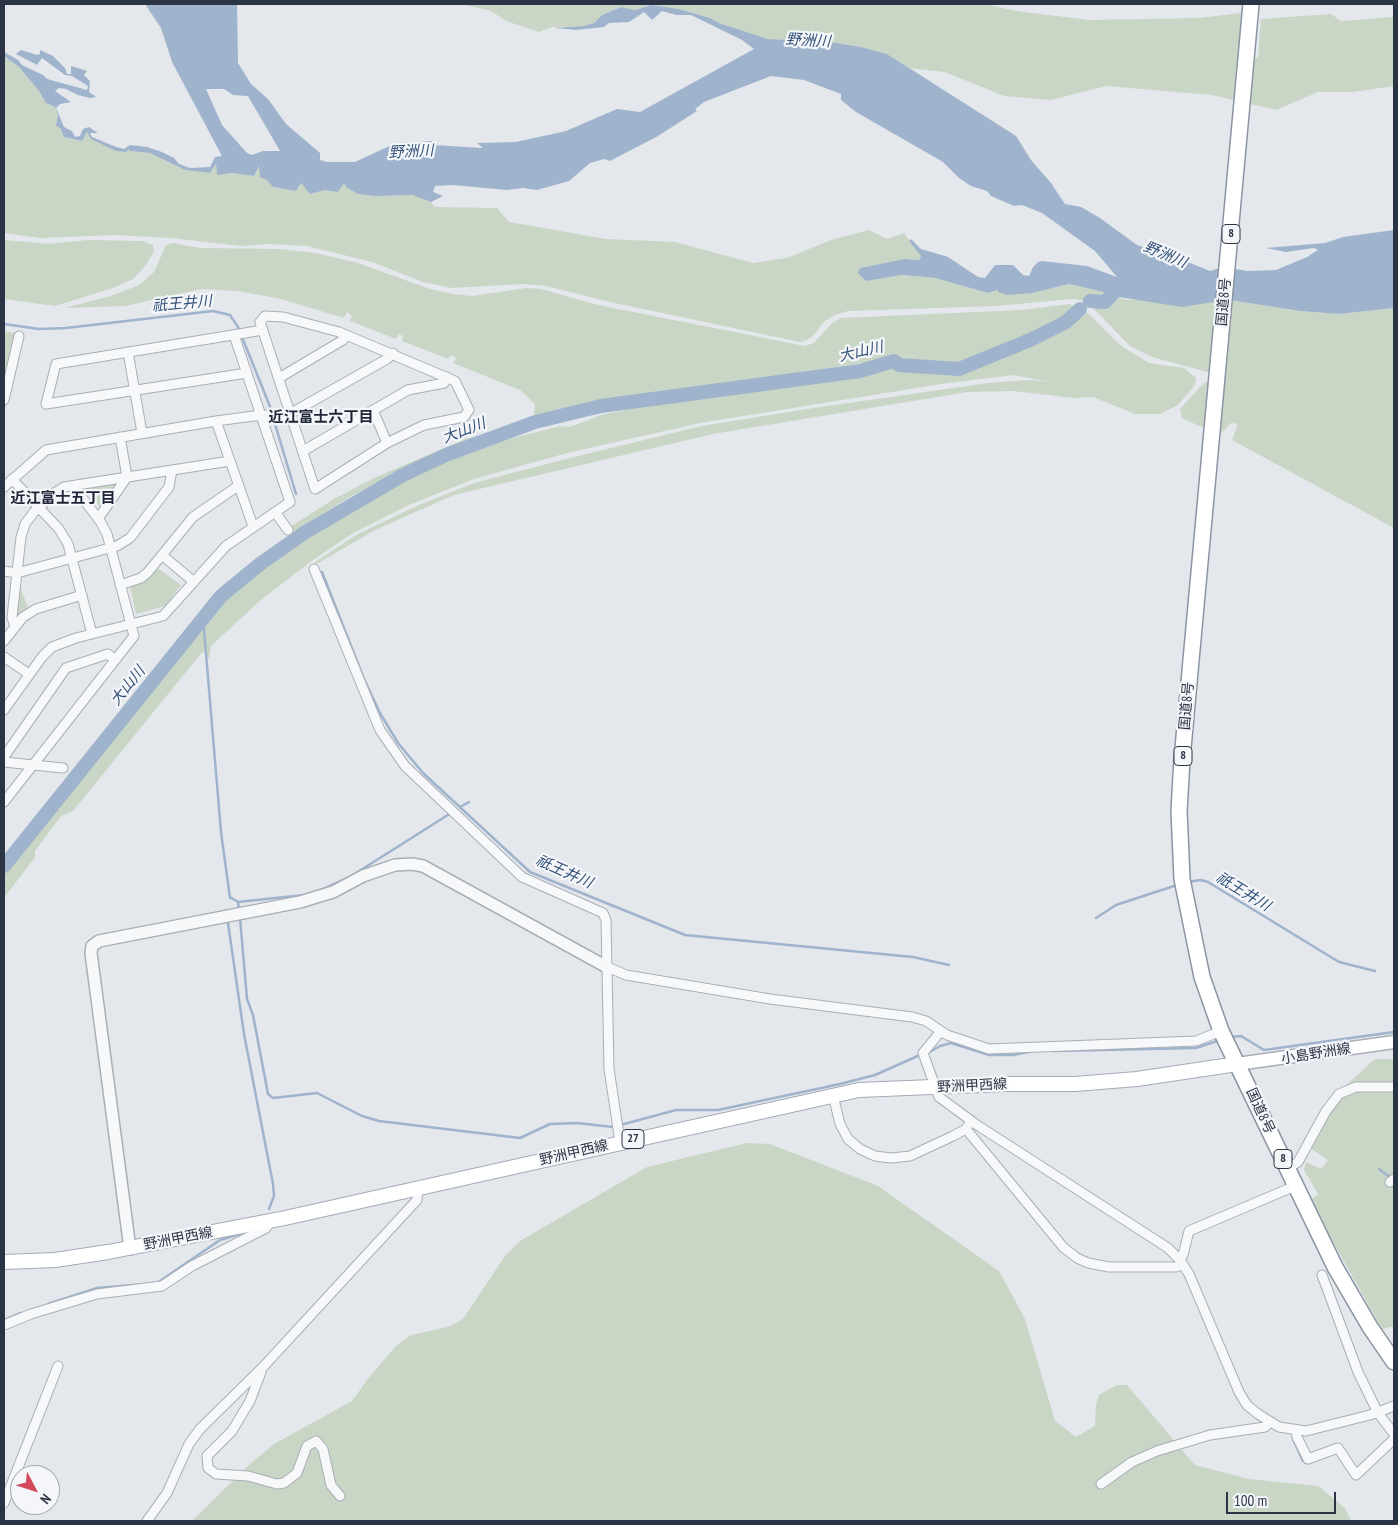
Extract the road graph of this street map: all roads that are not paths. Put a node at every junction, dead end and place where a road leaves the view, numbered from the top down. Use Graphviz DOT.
graph roads {
  1 [pos="1251,6"];
  2 [pos="263,330"];
  3 [pos="234,335"];
  4 [pos="346,335"];
  5 [pos="19,336"];
  6 [pos="128,352"];
  7 [pos="393,353"];
  8 [pos="247,373"];
  9 [pos="447,377"];
  10 [pos="279,378"];
  11 [pos="135,390"];
  12 [pos="4,400"];
  13 [pos="373,410"];
  14 [pos="290,413"];
  15 [pos="261,415"];
  16 [pos="216,421"];
  17 [pos="142,433"];
  18 [pos="120,437"];
  19 [pos="387,443"];
  20 [pos="303,451"];
  21 [pos="230,461"];
  22 [pos="172,470"];
  23 [pos="127,477"];
  24 [pos="12,479"];
  25 [pos="76,485"];
  26 [pos="238,486"];
  27 [pos="4,487"];
  28 [pos="39,508"];
  29 [pos="275,512"];
  30 [pos="98,519"];
  31 [pos="253,526"];
  32 [pos="288,530"];
  33 [pos="110,548"];
  34 [pos="162,556"];
  35 [pos="72,558"];
  36 [pos="314,569"];
  37 [pos="4,571"];
  38 [pos="16,573"];
  39 [pos="194,582"];
  40 [pos="120,585"];
  41 [pos="82,595"];
  42 [pos="131,624"];
  43 [pos="15,627"];
  44 [pos="92,634"];
  45 [pos="4,641"];
  46 [pos="4,657"];
  47 [pos="115,660"];
  48 [pos="29,674"];
  49 [pos="4,710"];
  50 [pos="4,757"];
  51 [pos="4,762"];
  52 [pos="33,765"];
  53 [pos="63,768"];
  54 [pos="4,802"];
  55 [pos="605,966"];
  56 [pos="940,1030"];
  57 [pos="1221,1031"];
  58 [pos="1394,1042"];
  59 [pos="1237,1064"];
  60 [pos="1394,1087"];
  61 [pos="937,1088"];
  62 [pos="832,1095"];
  63 [pos="968,1125"];
  64 [pos="620,1142"];
  65 [pos="1287,1169"];
  66 [pos="1295,1186"];
  67 [pos="418,1187"];
  68 [pos="272,1220"];
  69 [pos="130,1248"];
  70 [pos="1181,1261"];
  71 [pos="4,1262"];
  72 [pos="1322,1275"];
  73 [pos="4,1325"];
  74 [pos="1394,1362"];
  75 [pos="58,1366"];
  76 [pos="264,1367"];
  77 [pos="1394,1406"];
  78 [pos="1378,1412"];
  79 [pos="1270,1422"];
  80 [pos="1296,1431"];
  81 [pos="1394,1434"];
  82 [pos="1394,1439"];
  83 [pos="1100,1484"];
  84 [pos="340,1496"];
  85 [pos="4,1503"];
  86 [pos="147,1521"];
  1 -- 57 [label="highway, 国道8号 / 8"];
  2 -- 3 [label="street"];
  2 -- 4 [label="street"];
  2 -- 10 [label="street"];
  3 -- 6 [label="street"];
  3 -- 8 [label="street"];
  4 -- 7 [label="street"];
  4 -- 10 [label="street"];
  5 -- 12 [label="street"];
  6 -- 11 [label="street"];
  6 -- 11 [label="street"];
  7 -- 9 [label="street"];
  7 -- 14 [label="street"];
  8 -- 11 [label="street"];
  8 -- 15 [label="street"];
  9 -- 13 [label="street"];
  9 -- 19 [label="street"];
  10 -- 14 [label="street"];
  11 -- 17 [label="street"];
  13 -- 19 [label="street"];
  13 -- 20 [label="street"];
  14 -- 15 [label="street"];
  14 -- 20 [label="street"];
  15 -- 16 [label="street"];
  15 -- 29 [label="street"];
  16 -- 17 [label="street"];
  16 -- 21 [label="street"];
  17 -- 18 [label="street"];
  18 -- 23 [label="street"];
  18 -- 24 [label="street"];
  19 -- 20 [label="street"];
  21 -- 22 [label="street"];
  21 -- 26 [label="street"];
  22 -- 23 [label="street"];
  22 -- 33 [label="street"];
  23 -- 25 [label="street"];
  23 -- 30 [label="street"];
  24 -- 27 [label="street"];
  24 -- 28 [label="street"];
  25 -- 28 [label="street"];
  25 -- 30 [label="street"];
  26 -- 31 [label="street"];
  26 -- 34 [label="street"];
  28 -- 35 [label="street"];
  28 -- 38 [label="street"];
  29 -- 31 [label="street"];
  29 -- 32 [label="street"];
  30 -- 33 [label="street"];
  31 -- 39 [label="street"];
  33 -- 35 [label="street"];
  33 -- 40 [label="street"];
  34 -- 39 [label="street"];
  34 -- 40 [label="street"];
  35 -- 38 [label="street"];
  35 -- 41 [label="street"];
  36 -- 55 [label="street"];
  37 -- 38 [label="street"];
  38 -- 43 [label="street"];
  39 -- 42 [label="street"];
  40 -- 42 [label="street"];
  41 -- 43 [label="street"];
  41 -- 44 [label="street"];
  42 -- 44 [label="street"];
  42 -- 47 [label="street"];
  43 -- 45 [label="street"];
  44 -- 48 [label="street"];
  46 -- 48 [label="street"];
  47 -- 50 [label="street"];
  47 -- 52 [label="street"];
  48 -- 49 [label="street"];
  51 -- 52 [label="street"];
  52 -- 53 [label="street"];
  52 -- 54 [label="street"];
  55 -- 56 [label="street"];
  55 -- 64 [label="street"];
  55 -- 69 [label="street"];
  56 -- 57 [label="street"];
  56 -- 61 [label="street"];
  57 -- 59 [label="highway, 国道8号 / 8"];
  58 -- 59 [label="main road, 小島野洲線"];
  59 -- 61 [label="main road, 野洲甲西線 / 27"];
  59 -- 65 [label="highway, 国道8号 / 8"];
  60 -- 65 [label="street"];
  61 -- 62 [label="main road, 野洲甲西線 / 27"];
  61 -- 63 [label="street"];
  62 -- 63 [label="street"];
  62 -- 64 [label="main road, 野洲甲西線 / 27"];
  63 -- 70 [label="street"];
  63 -- 70 [label="street"];
  64 -- 67 [label="main road, 野洲甲西線 / 27"];
  65 -- 66 [label="highway, 国道8号 / 8"];
  66 -- 70 [label="street"];
  66 -- 74 [label="highway, 国道8号 / 8"];
  67 -- 68 [label="main road, 野洲甲西線 / 27"];
  67 -- 76 [label="street"];
  68 -- 69 [label="main road, 野洲甲西線 / 27"];
  68 -- 73 [label="street"];
  69 -- 71 [label="main road, 野洲甲西線 / 27"];
  70 -- 79 [label="street"];
  72 -- 78 [label="street"];
  75 -- 85 [label="street"];
  76 -- 84 [label="street"];
  76 -- 86 [label="street"];
  77 -- 78 [label="street"];
  78 -- 80 [label="street"];
  78 -- 81 [label="street"];
  79 -- 80 [label="street"];
  79 -- 83 [label="street"];
  80 -- 82 [label="street"];
}
